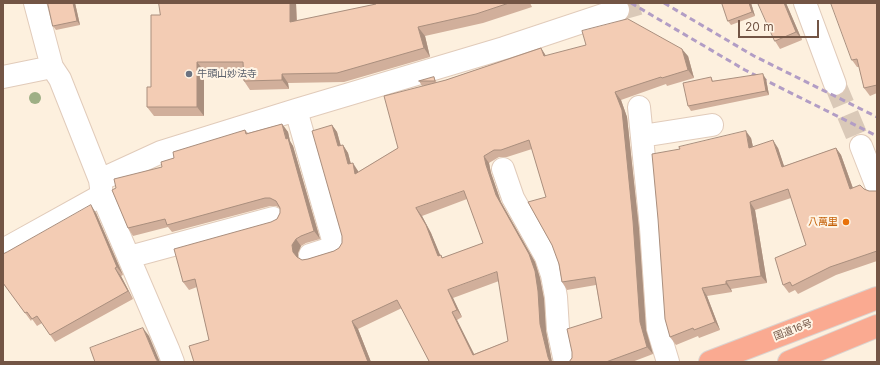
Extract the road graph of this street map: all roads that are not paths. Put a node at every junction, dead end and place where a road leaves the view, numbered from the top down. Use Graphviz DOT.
graph roads {
  1 [pos="35,3"];
  2 [pos="805,3"];
  3 [pos="618,10"];
  4 [pos="52,67"];
  5 [pos="3,77"];
  6 [pos="835,84"];
  7 [pos="639,107"];
  8 [pos="296,110"];
  9 [pos="712,125"];
  10 [pos="642,136"];
  11 [pos="860,146"];
  12 [pos="502,169"];
  13 [pos="101,187"];
  14 [pos="877,187"];
  15 [pos="273,218"];
  16 [pos="3,250"];
  17 [pos="310,255"];
  18 [pos="129,257"];
  19 [pos="877,298"];
  20 [pos="877,326"];
  21 [pos="173,362"];
  22 [pos="564,362"];
  23 [pos="668,362"];
  24 [pos="710,362"];
  25 [pos="789,362"];
  1 -- 4 [label="street"];
  2 -- 6 [label="street"];
  3 -- 8 [label="street"];
  4 -- 5 [label="street"];
  4 -- 13 [label="street"];
  7 -- 10 [label="street"];
  8 -- 13 [label="street"];
  8 -- 17 [label="street"];
  9 -- 10 [label="street"];
  10 -- 23 [label="street"];
  11 -- 14 [label="street"];
  12 -- 22 [label="street"];
  13 -- 16 [label="street"];
  13 -- 18 [label="street"];
  15 -- 18 [label="street"];
  18 -- 21 [label="street"];
  19 -- 24 [label="highway, 国道16号"];
  20 -- 25 [label="highway"];
}
